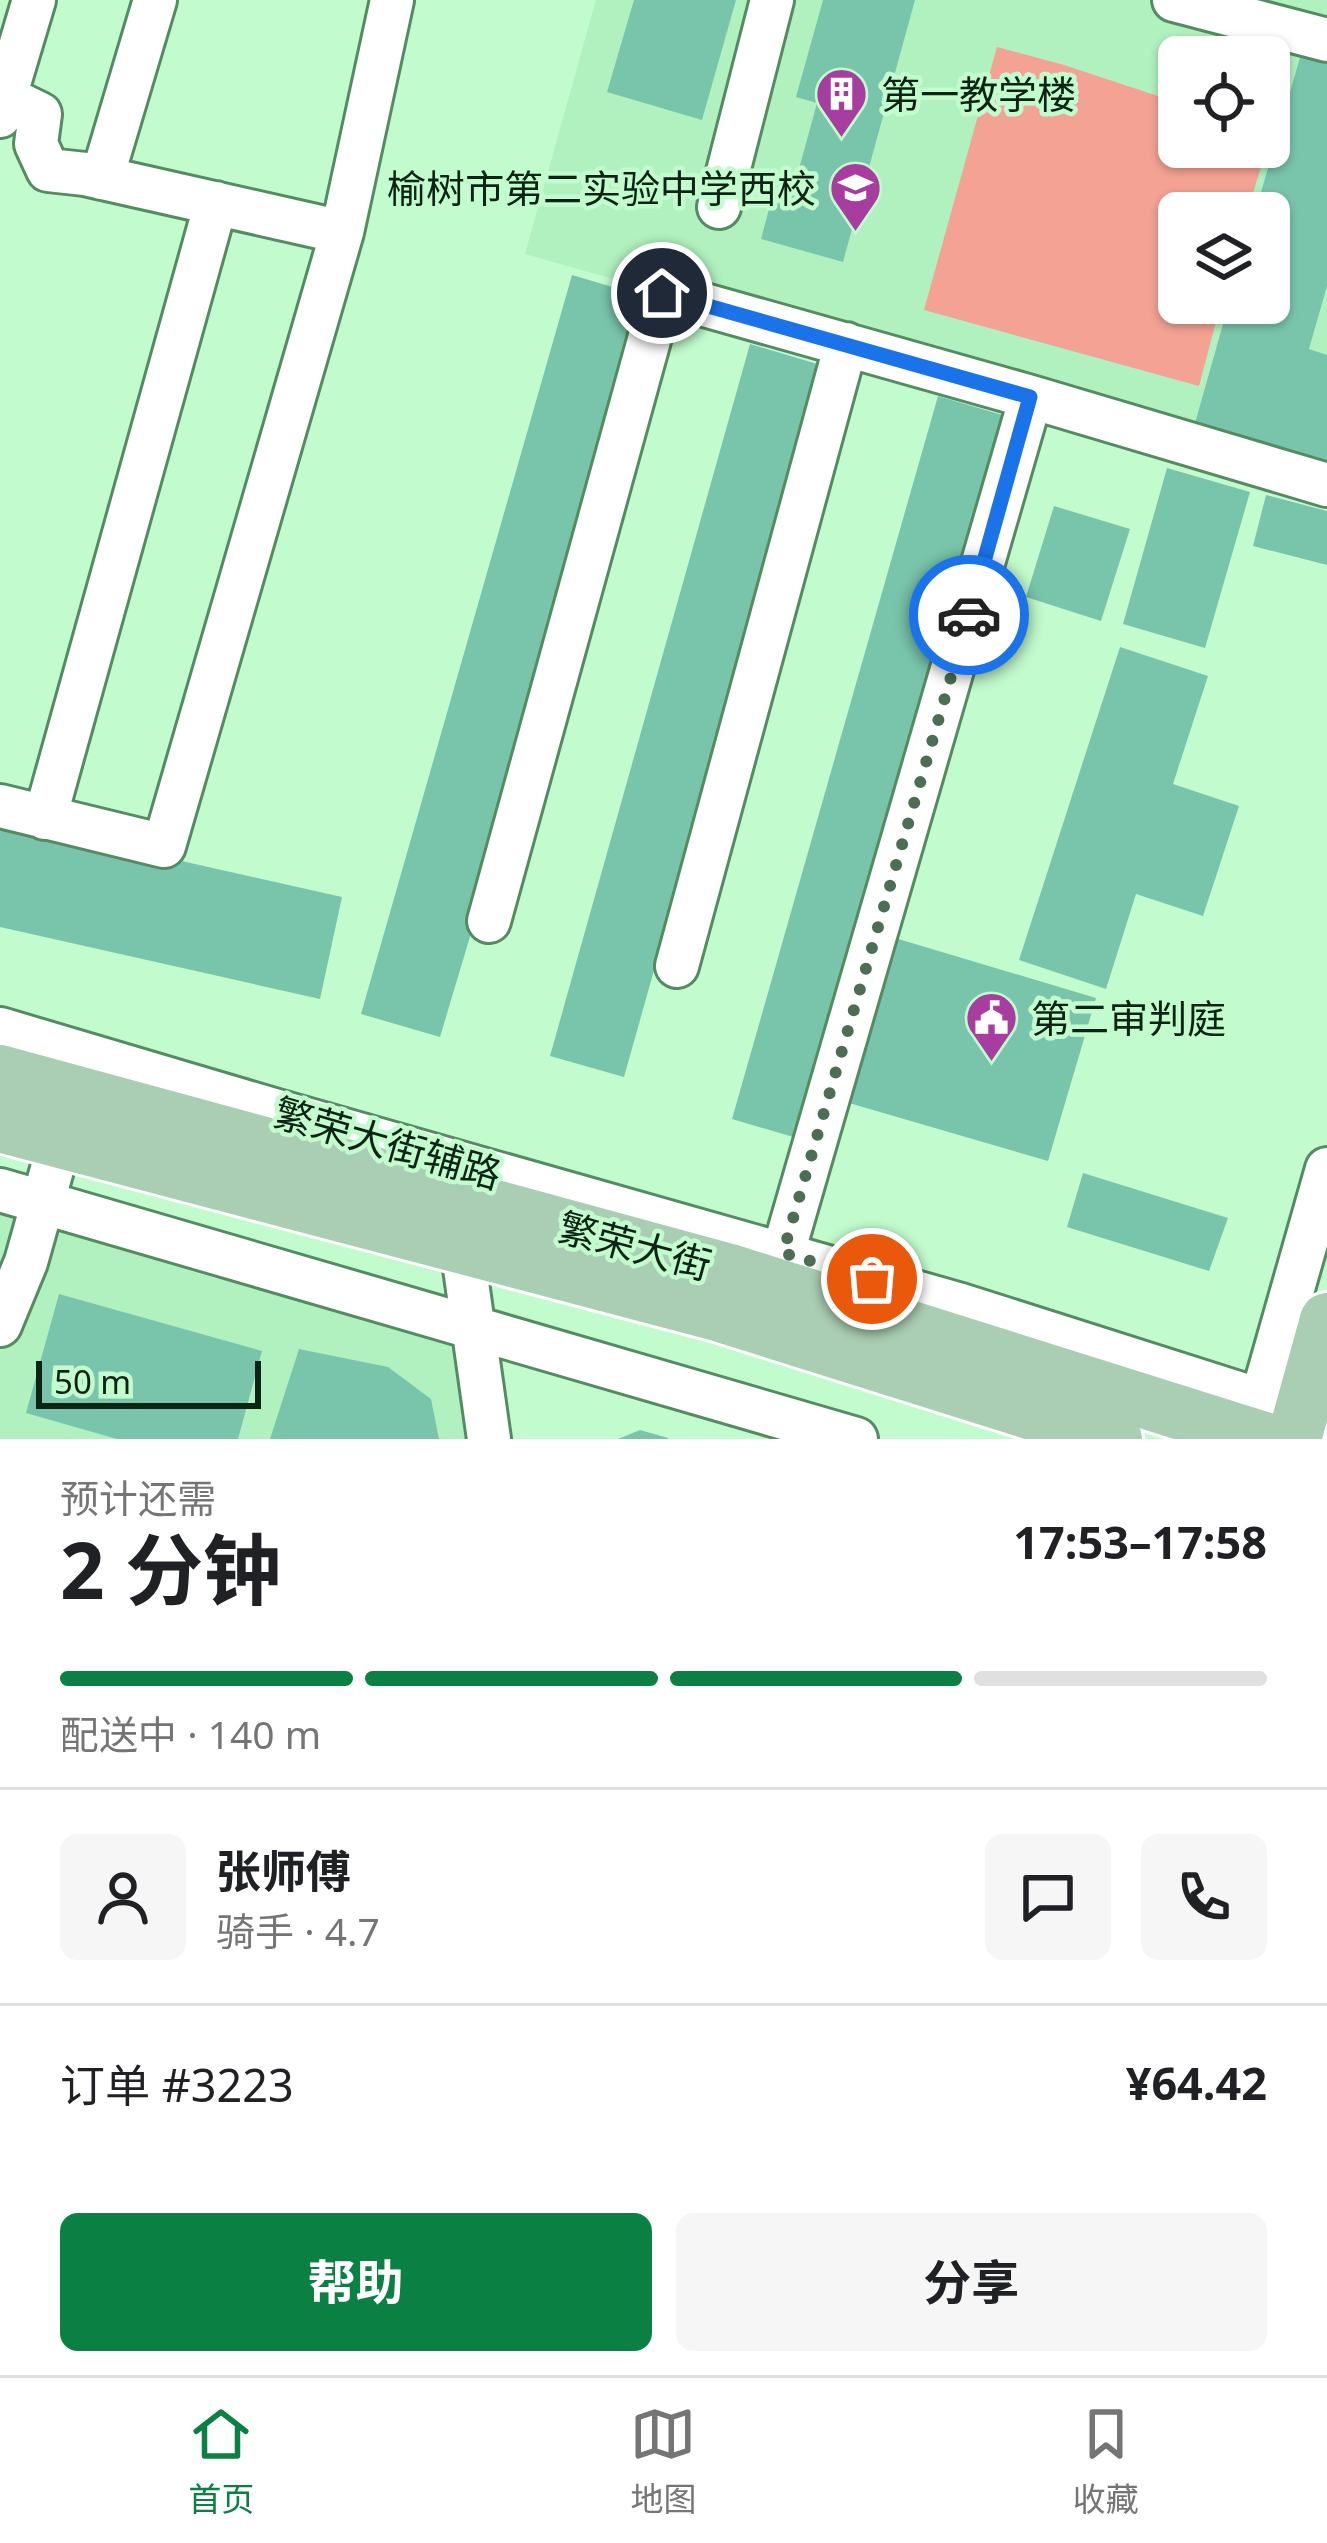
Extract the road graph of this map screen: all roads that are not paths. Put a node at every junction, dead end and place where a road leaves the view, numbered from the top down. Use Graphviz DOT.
graph roads {
  1 [pos="34,0"];
  2 [pos="155,0"];
  3 [pos="392,0"];
  4 [pos="772,0"];
  5 [pos="1174,0"];
  6 [pos="1327,40"];
  7 [pos="2,103"];
  8 [pos="102,178"];
  9 [pos="216,202"];
  10 [pos="718,207"];
  11 [pos="342,232"];
  12 [pos="846,344"];
  13 [pos="1030,397"];
  14 [pos="1327,485"];
  15 [pos="0,806"];
  16 [pos="45,818"];
  17 [pos="489,921"];
  18 [pos="677,966"];
  19 [pos="0,1029"];
  20 [pos="0,1072"];
  21 [pos="0,1125"];
  22 [pos="60,1141"];
  23 [pos="1327,1169"];
  24 [pos="0,1190"];
  25 [pos="43,1203"];
  26 [pos="462,1247"];
  27 [pos="783,1253"];
  28 [pos="1327,1320"];
  29 [pos="0,1325"];
  30 [pos="473,1326"];
  31 [pos="1278,1427"];
  32 [pos="489,1439"];
  33 [pos="856,1439"];
  34 [pos="1115,1439"];
  1 -- 7 [label="street"];
  2 -- 8 [label="street"];
  3 -- 11 [label="street"];
  4 -- 10 [label="street"];
  5 -- 6 [label="street"];
  7 -- 8 [label="street"];
  8 -- 9 [label="street"];
  9 -- 11 [label="street"];
  9 -- 16 [label="street"];
  11 -- 16 [label="street"];
  12 -- 13 [label="street"];
  12 -- 17 [label="street"];
  12 -- 18 [label="street"];
  13 -- 14 [label="street"];
  13 -- 27 [label="street"];
  15 -- 16 [label="street"];
  19 -- 27 [label="street, 繁荣大街辅路"];
  20 -- 31 [label="main road, 繁荣大街"];
  21 -- 22 [label="main road, 繁荣大街"];
  22 -- 25 [label="street"];
  22 -- 26 [label="main road, 繁荣大街"];
  23 -- 31 [label="street"];
  24 -- 25 [label="street"];
  25 -- 29 [label="street"];
  25 -- 30 [label="street"];
  26 -- 30 [label="street"];
  26 -- 34 [label="main road, 繁荣大街"];
  27 -- 31 [label="street, 繁荣大街辅路"];
  28 -- 31 [label="main road"];
  30 -- 32 [label="street"];
  30 -- 33 [label="street"];
}
